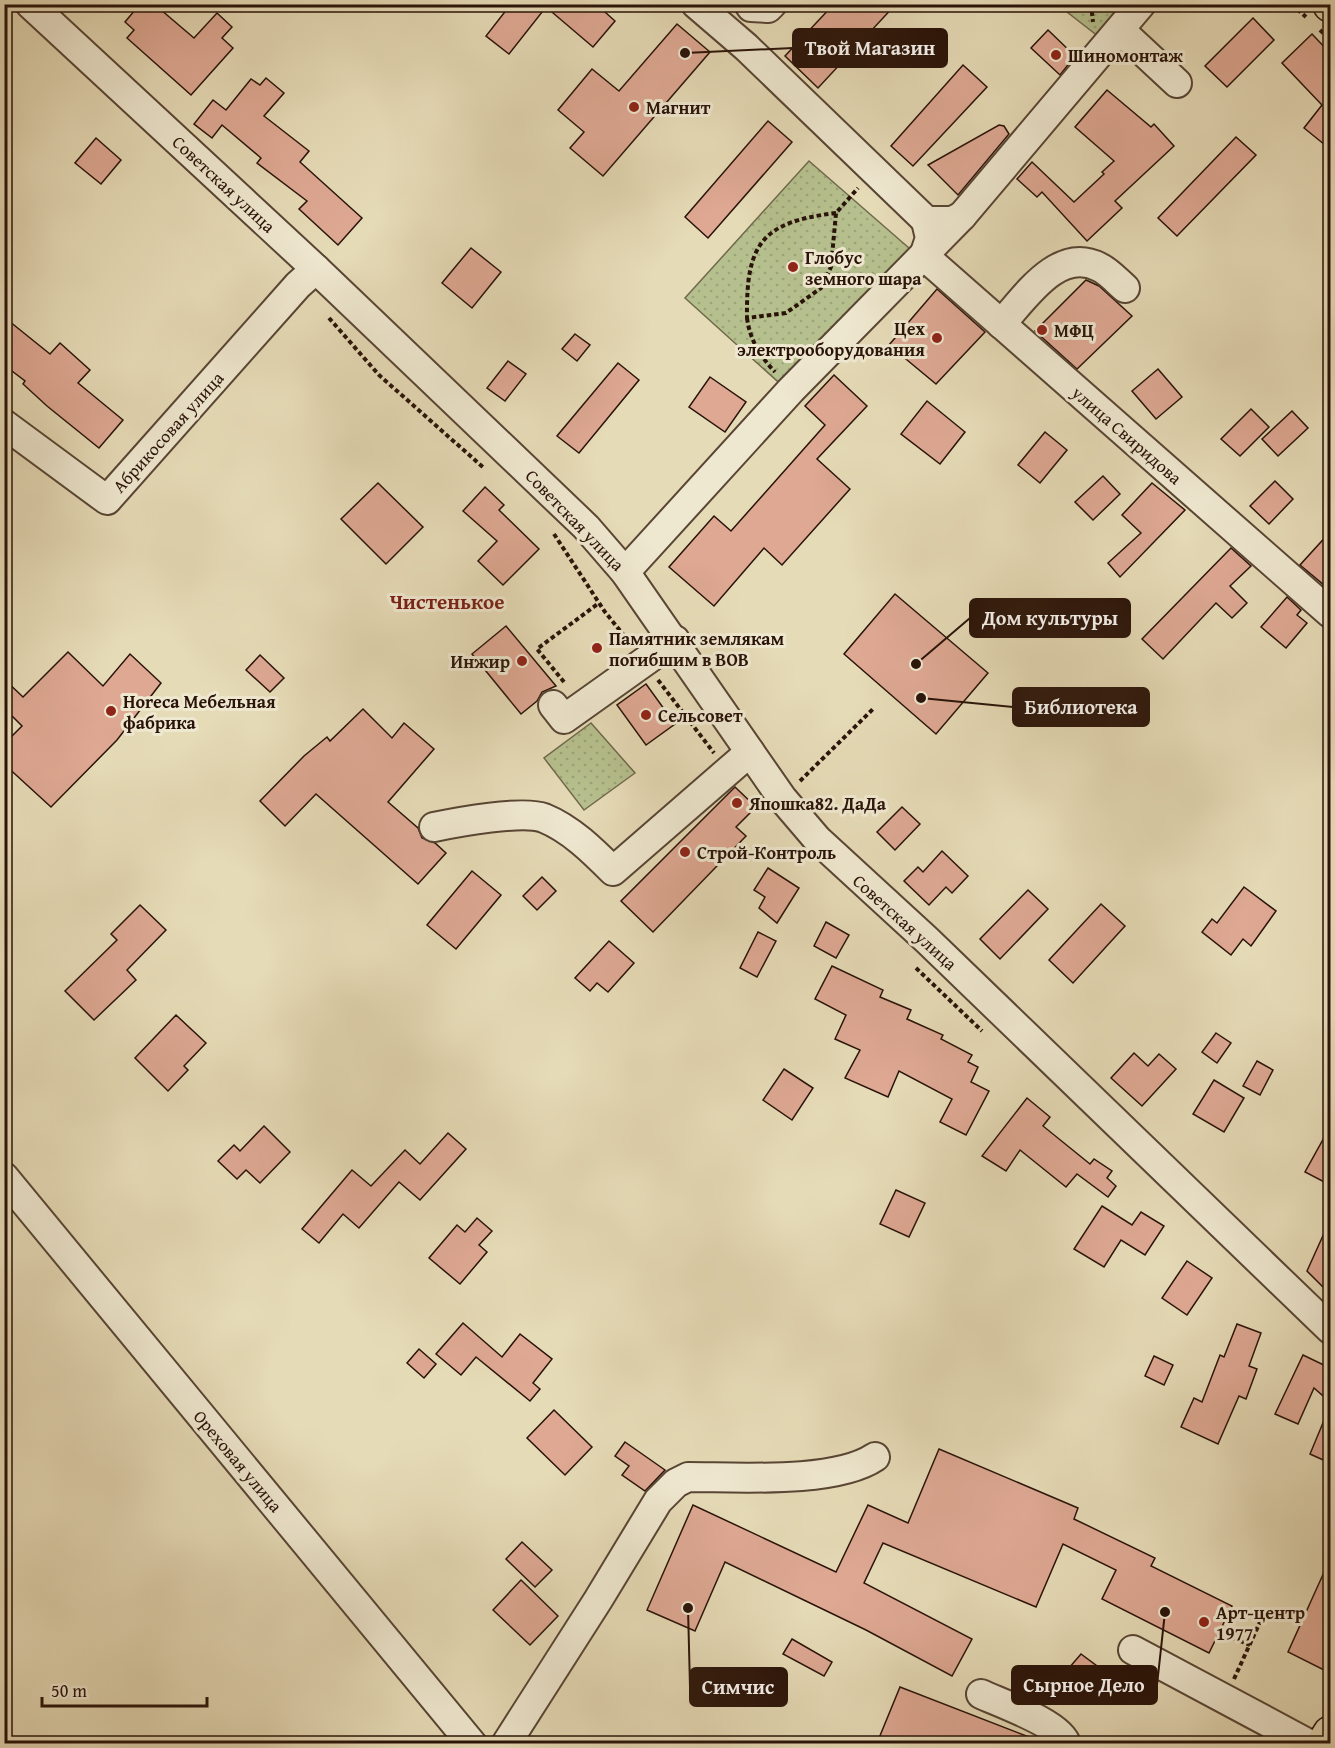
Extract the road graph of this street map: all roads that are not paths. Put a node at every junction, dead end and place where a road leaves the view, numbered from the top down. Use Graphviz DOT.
graph roads {
  1 [pos="30,4"];
  2 [pos="696,4"];
  3 [pos="748,4"];
  4 [pos="772,4"];
  5 [pos="1141,4"];
  6 [pos="1120,30"];
  7 [pos="1177,83"];
  8 [pos="928,251"];
  9 [pos="316,269"];
  10 [pos="1125,288"];
  11 [pos="1001,324"];
  12 [pos="4,424"];
  13 [pos="627,560"];
  14 [pos="1330,613"];
  15 [pos="675,640"];
  16 [pos="553,705"];
  17 [pos="750,752"];
  18 [pos="435,827"];
  19 [pos="4,1177"];
  20 [pos="1330,1329"];
  21 [pos="875,1457"];
  22 [pos="1133,1650"];
  23 [pos="981,1694"];
  24 [pos="1330,1733"];
  25 [pos="472,1743"];
  26 [pos="506,1743"];
  27 [pos="1066,1743"];
  28 [pos="1309,1743"];
  29 [pos="1323,1743"];
  1 -- 9 [label="street, Советская улица"];
  2 -- 8 [label="street, улица Свиридова"];
  3 -- 4 [label="street"];
  5 -- 6 [label="street"];
  6 -- 7 [label="street"];
  6 -- 8 [label="street"];
  8 -- 11 [label="street, улица Свиридова"];
  8 -- 13 [label="street"];
  9 -- 12 [label="street, Абрикосовая улица"];
  9 -- 13 [label="street, Советская улица"];
  10 -- 11 [label="street"];
  11 -- 14 [label="street, улица Свиридова"];
  13 -- 15 [label="street, Советская улица"];
  15 -- 16 [label="street"];
  15 -- 17 [label="street, Советская улица"];
  17 -- 18 [label="street"];
  17 -- 20 [label="street, Советская улица"];
  19 -- 25 [label="street, Ореховая улица"];
  21 -- 26 [label="street"];
  22 -- 28 [label="street"];
  23 -- 27 [label="street"];
  24 -- 29 [label="main road"];
}
